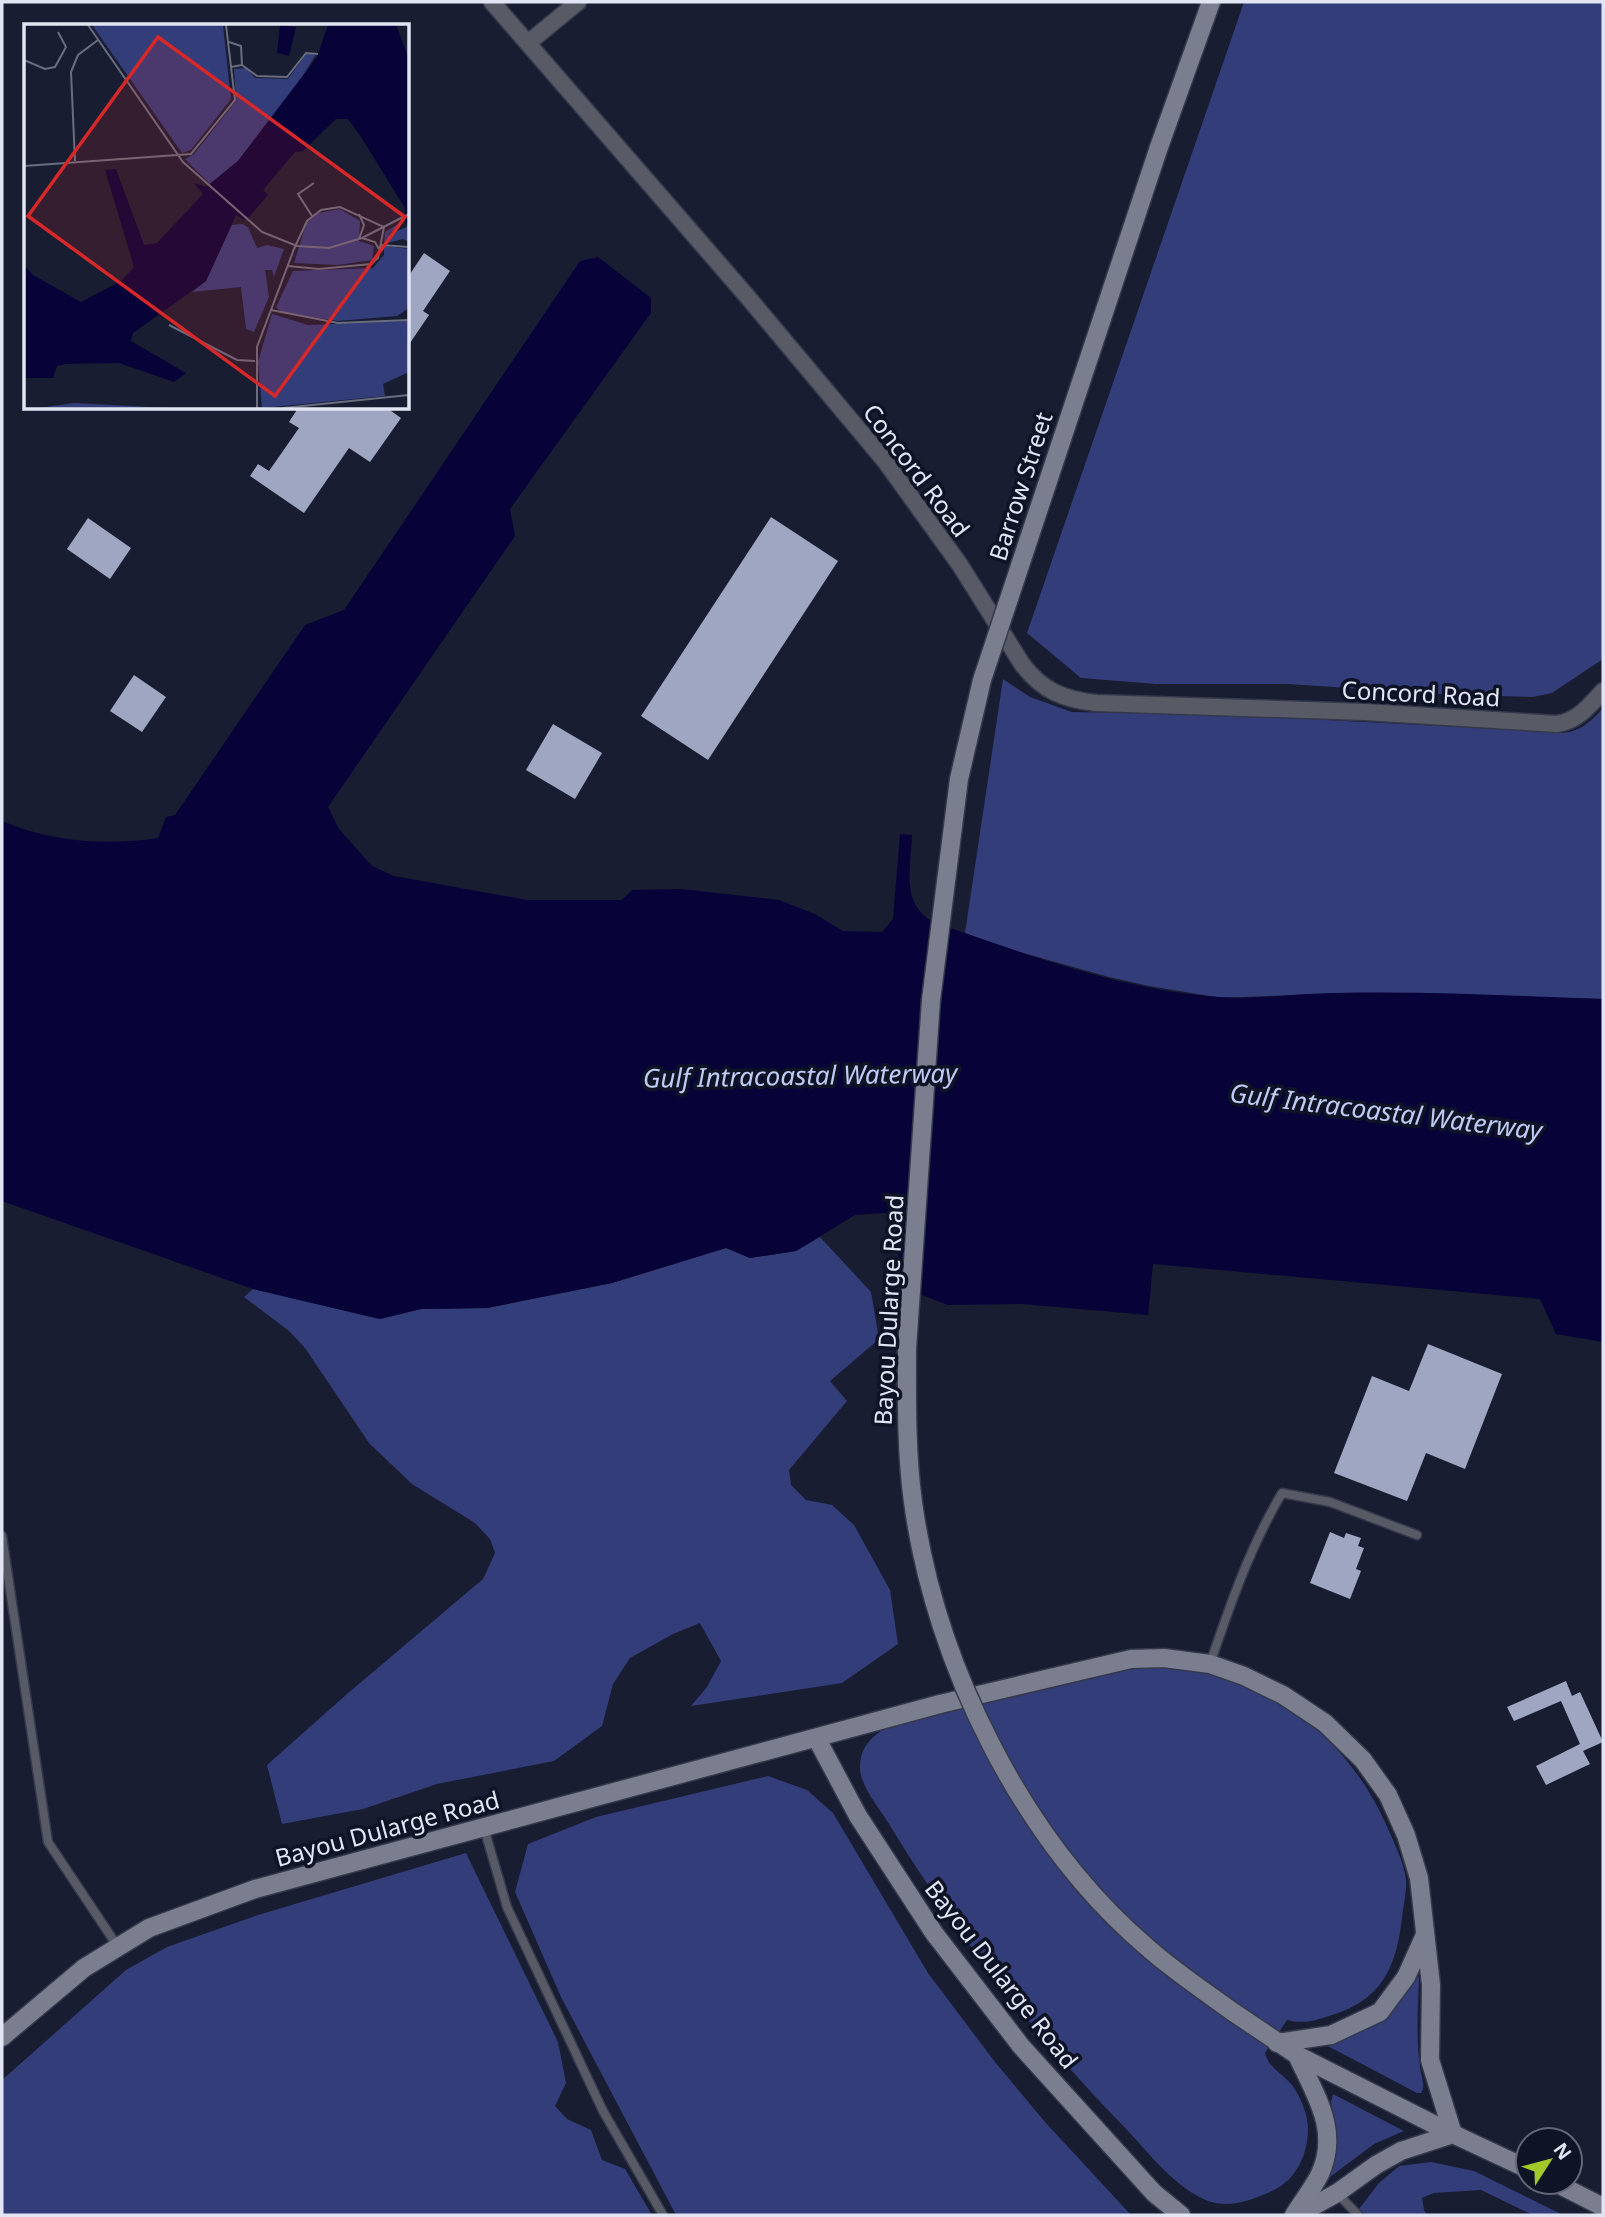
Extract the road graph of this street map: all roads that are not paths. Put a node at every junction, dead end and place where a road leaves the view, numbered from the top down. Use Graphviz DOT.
graph roads {
  1 [pos="492,2"];
  2 [pos="578,2"];
  3 [pos="1211,2"];
  4 [pos="528,43"];
  5 [pos="1603,691"];
  6 [pos="931,1000"];
  7 [pos="1417,1535"];
  8 [pos="2,1536"];
  9 [pos="1210,1664"];
  10 [pos="817,1739"];
  11 [pos="484,1828"];
  12 [pos="1424,1937"];
  13 [pos="118,1947"];
  14 [pos="2,2036"];
  15 [pos="1278,2043"];
  16 [pos="1297,2055"];
  17 [pos="1452,2134"];
  18 [pos="1514,2163"];
  19 [pos="1337,2193"];
  20 [pos="1581,2196"];
  21 [pos="1603,2207"];
  22 [pos="663,2215"];
  23 [pos="1181,2215"];
  24 [pos="1295,2215"];
  25 [pos="1358,2215"];
  1 -- 4 [label="street, Concord Road"];
  2 -- 4 [label="street"];
  3 -- 6 [label="main road, Barrow Street, bridge"];
  4 -- 5 [label="street, Concord Road"];
  6 -- 15 [label="main road, Bayou Dularge Road, bridge"];
  7 -- 9 [label="lane"];
  8 -- 13 [label="lane"];
  9 -- 10 [label="main road, Bayou Dularge Road"];
  9 -- 12 [label="main road, Bayou Dularge Road"];
  10 -- 11 [label="main road, Bayou Dularge Road"];
  10 -- 23 [label="main road, Bayou Dularge Road"];
  11 -- 13 [label="main road, Bayou Dularge Road"];
  11 -- 22 [label="lane"];
  12 -- 15 [label="main road, Bayou Dularge Road"];
  12 -- 17 [label="main road"];
  13 -- 14 [label="main road, Bayou Dularge Road"];
  15 -- 16 [label="main road, Bayou Dularge Road"];
  16 -- 17 [label="main road, Bayou Dularge Road"];
  16 -- 24 [label="main road"];
  17 -- 18 [label="main road, Bayou Dularge Road"];
  17 -- 19 [label="main road"];
  19 -- 24 [label="main road"];
  19 -- 25 [label="lane"];
  20 -- 21 [label="main road"];
}
